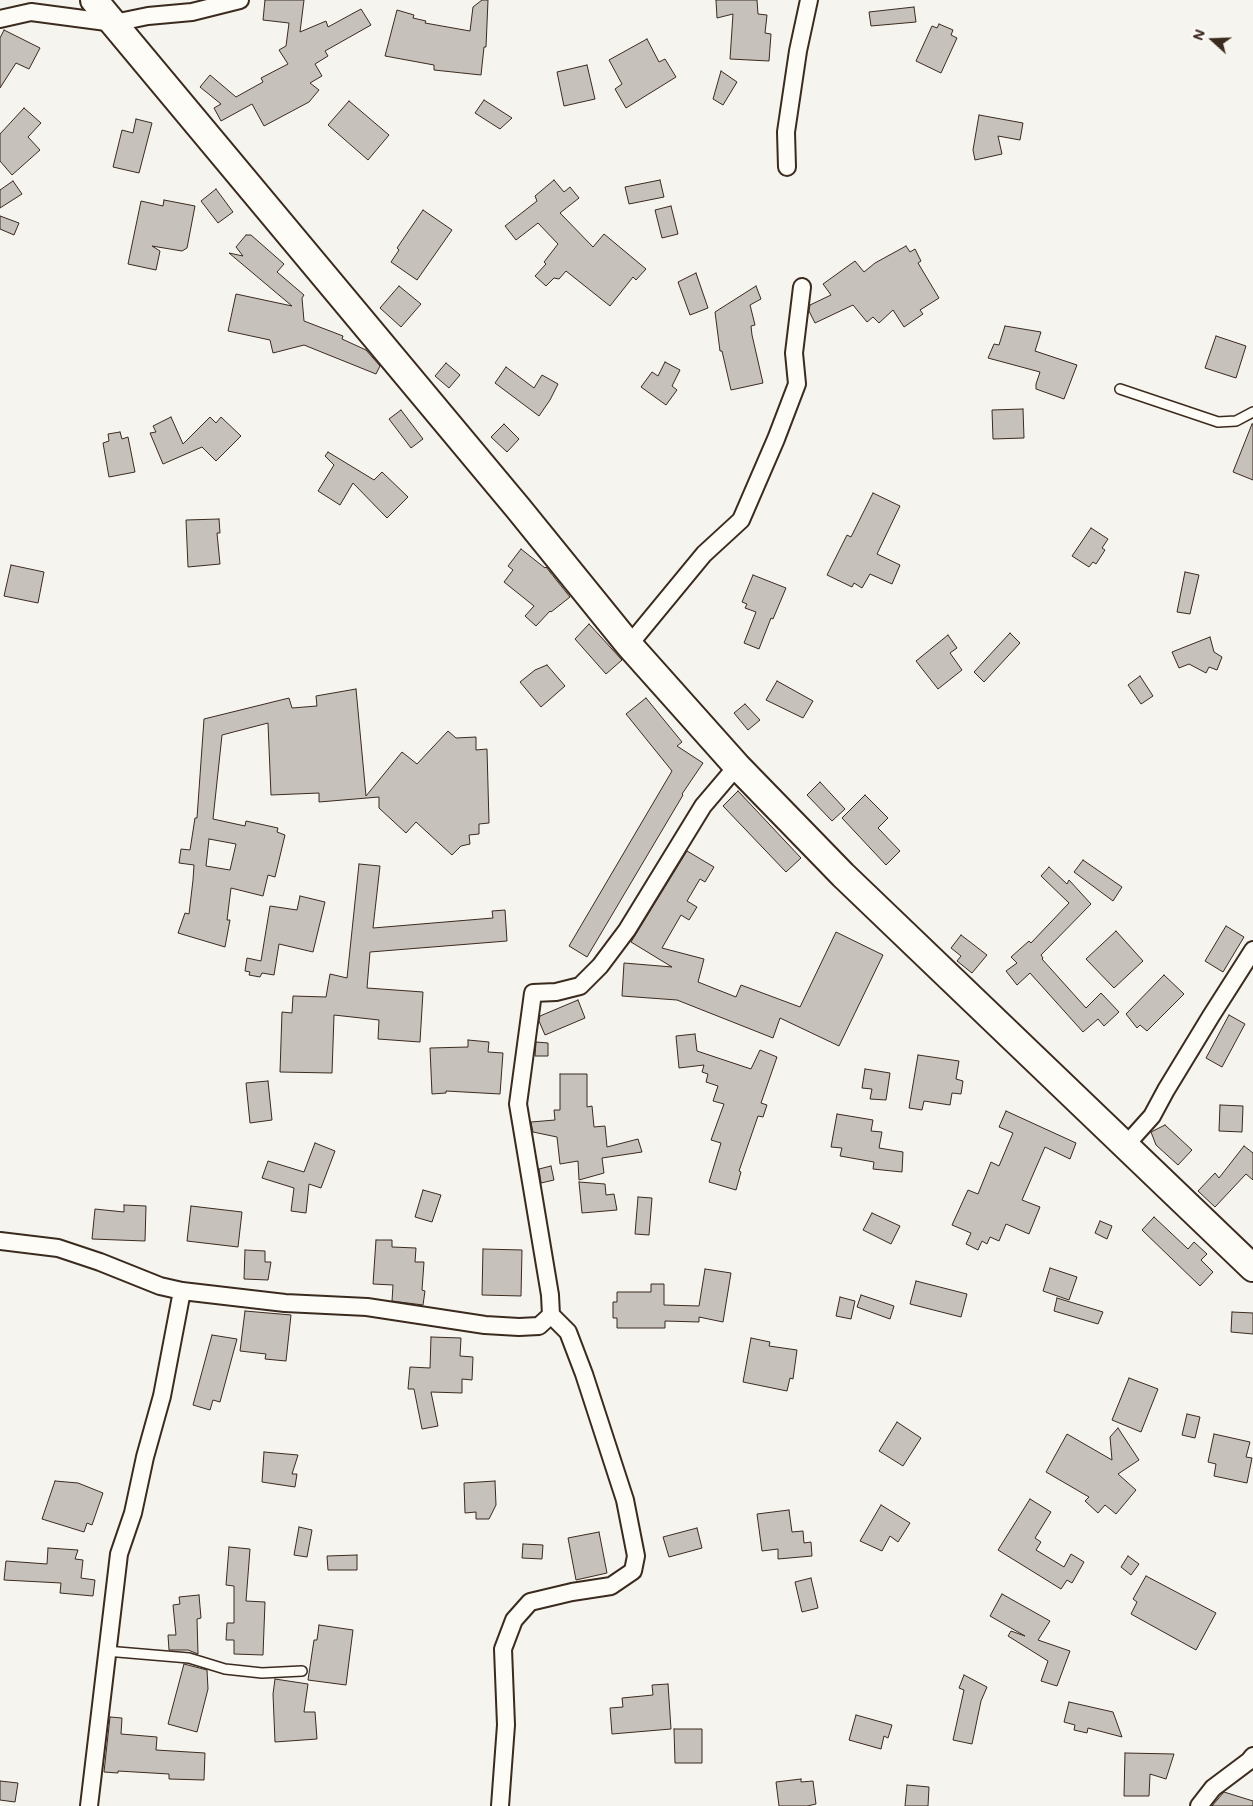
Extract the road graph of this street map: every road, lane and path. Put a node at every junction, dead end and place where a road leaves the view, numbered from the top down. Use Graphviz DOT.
graph roads {
  1 [pos="94,0"];
  2 [pos="240,0"];
  3 [pos="808,0"];
  4 [pos="0,20"];
  5 [pos="114,23"];
  6 [pos="787,167"];
  7 [pos="802,287"];
  8 [pos="1120,389"];
  9 [pos="1253,412"];
  10 [pos="629,645"];
  11 [pos="737,766"];
  12 [pos="1253,950"];
  13 [pos="1126,1145"];
  14 [pos="0,1241"];
  15 [pos="1253,1268"];
  16 [pos="182,1291"];
  17 [pos="551,1315"];
  18 [pos="106,1651"];
  19 [pos="302,1671"];
  20 [pos="1253,1756"];
  21 [pos="89,1806"];
  22 [pos="500,1806"];
  23 [pos="1199,1806"];
  1 -- 5 [label="main road"];
  2 -- 5 [label="street"];
  3 -- 6 [label="street"];
  4 -- 5 [label="street"];
  5 -- 10 [label="main road"];
  7 -- 10 [label="street"];
  8 -- 9 [label="lane"];
  10 -- 11 [label="main road"];
  11 -- 13 [label="main road"];
  11 -- 17 [label="street"];
  12 -- 13 [label="street"];
  13 -- 15 [label="main road"];
  14 -- 16 [label="street"];
  16 -- 17 [label="street"];
  16 -- 18 [label="street"];
  17 -- 22 [label="street"];
  18 -- 19 [label="lane"];
  18 -- 21 [label="street"];
  20 -- 23 [label="street"];
}
